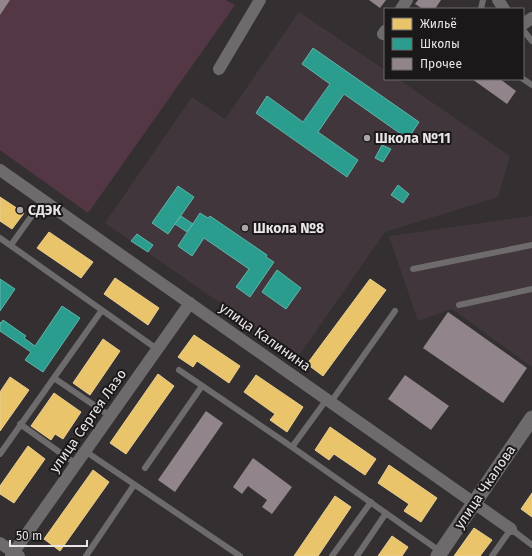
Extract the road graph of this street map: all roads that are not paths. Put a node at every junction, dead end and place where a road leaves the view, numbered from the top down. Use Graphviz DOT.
graph roads {
  1 [pos="260,0"];
  2 [pos="524,31"];
  3 [pos="532,40"];
  4 [pos="219,69"];
  5 [pos="524,79"];
  6 [pos="532,86"];
  7 [pos="0,170"];
  8 [pos="43,200"];
  9 [pos="0,238"];
  10 [pos="10,245"];
  11 [pos="532,245"];
  12 [pos="413,269"];
  13 [pos="532,289"];
  14 [pos="190,303"];
  15 [pos="459,304"];
  16 [pos="102,310"];
  17 [pos="395,311"];
  18 [pos="157,349"];
  19 [pos="179,370"];
  20 [pos="54,378"];
  21 [pos="202,386"];
  22 [pos="329,401"];
  23 [pos="110,416"];
  24 [pos="532,418"];
  25 [pos="20,424"];
  26 [pos="292,447"];
  27 [pos="85,452"];
  28 [pos="0,454"];
  29 [pos="76,464"];
  30 [pos="145,468"];
  31 [pos="134,485"];
  32 [pos="371,502"];
  33 [pos="475,503"];
  34 [pos="386,513"];
  35 [pos="511,529"];
  36 [pos="0,543"];
  37 [pos="532,544"];
  38 [pos="439,554"];
  39 [pos="15,555"];
  40 [pos="86,556"];
  41 [pos="240,556"];
  42 [pos="332,556"];
  43 [pos="357,556"];
  44 [pos="492,556"];
  1 -- 4 [label="street"];
  2 -- 3 [label="lane"];
  5 -- 6 [label="lane"];
  7 -- 8 [label="street, улица Калинина"];
  8 -- 10 [label="lane"];
  8 -- 14 [label="street, улица Калинина"];
  9 -- 10 [label="lane"];
  10 -- 16 [label="lane"];
  11 -- 12 [label="lane"];
  13 -- 15 [label="lane"];
  14 -- 18 [label="street, улица Сергея Лазо"];
  14 -- 22 [label="street, улица Калинина"];
  16 -- 18 [label="lane"];
  16 -- 20 [label="lane"];
  17 -- 22 [label="lane"];
  18 -- 23 [label="street, улица Сергея Лазо"];
  19 -- 21 [label="lane"];
  20 -- 23 [label="lane"];
  20 -- 25 [label="lane"];
  21 -- 26 [label="lane"];
  21 -- 30 [label="lane"];
  22 -- 26 [label="lane"];
  22 -- 33 [label="street, улица Калинина"];
  23 -- 27 [label="street, улица Сергея Лазо"];
  24 -- 33 [label="street, улица Чкалова"];
  25 -- 28 [label="lane"];
  25 -- 29 [label="lane"];
  26 -- 32 [label="lane"];
  27 -- 29 [label="street, улица Сергея Лазо"];
  27 -- 31 [label="lane"];
  29 -- 39 [label="street, улица Сергея Лазо"];
  31 -- 40 [label="lane"];
  31 -- 41 [label="lane"];
  32 -- 34 [label="lane"];
  32 -- 42 [label="lane"];
  33 -- 35 [label="street, улица Калинина"];
  33 -- 38 [label="street, улица Чкалова"];
  34 -- 38 [label="lane"];
  34 -- 43 [label="lane"];
  35 -- 37 [label="lane"];
  35 -- 44 [label="lane"];
  36 -- 39 [label="street"];
}
